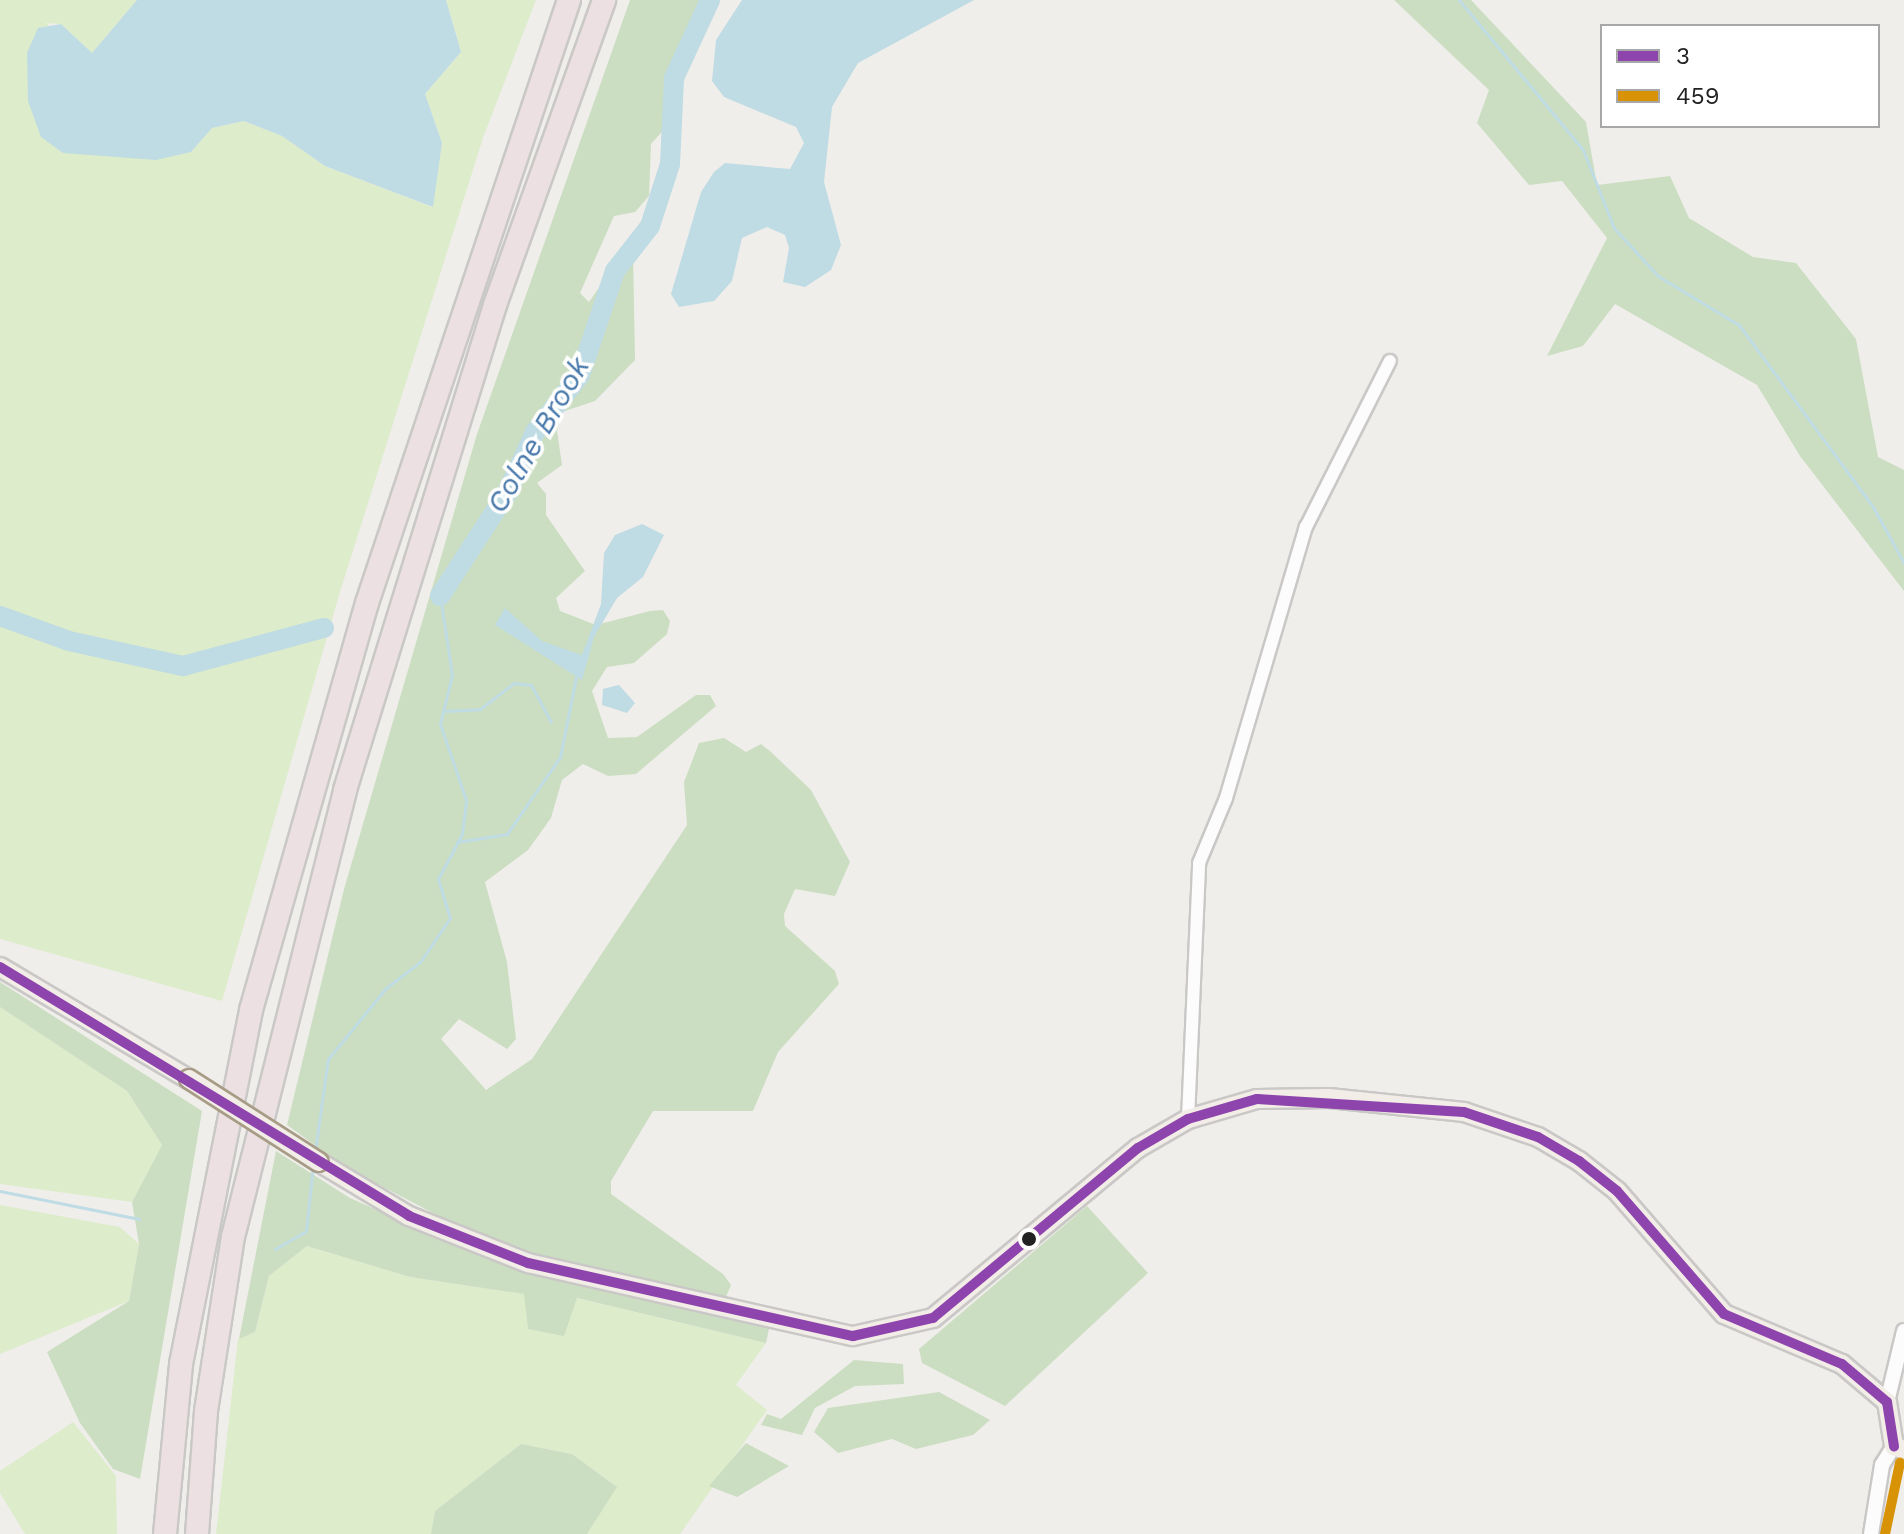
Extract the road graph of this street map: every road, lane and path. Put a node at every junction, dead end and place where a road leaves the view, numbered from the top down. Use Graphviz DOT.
graph roads {
  1 [pos="569,0"];
  2 [pos="604,0"];
  3 [pos="1390,361"];
  4 [pos="0,967"];
  5 [pos="1188,1119"];
  6 [pos="1904,1331"];
  7 [pos="1887,1402"];
  8 [pos="1899,1448"];
  9 [pos="165,1534"];
  10 [pos="197,1534"];
  11 [pos="1871,1534"];
  1 -- 9 [label="highway"];
  2 -- 10 [label="highway"];
  3 -- 5 [label="street"];
  4 -- 5 [label="main road, bridge"];
  5 -- 7 [label="main road"];
  6 -- 7 [label="street"];
  7 -- 8 [label="main road"];
  8 -- 11 [label="street"];
}
